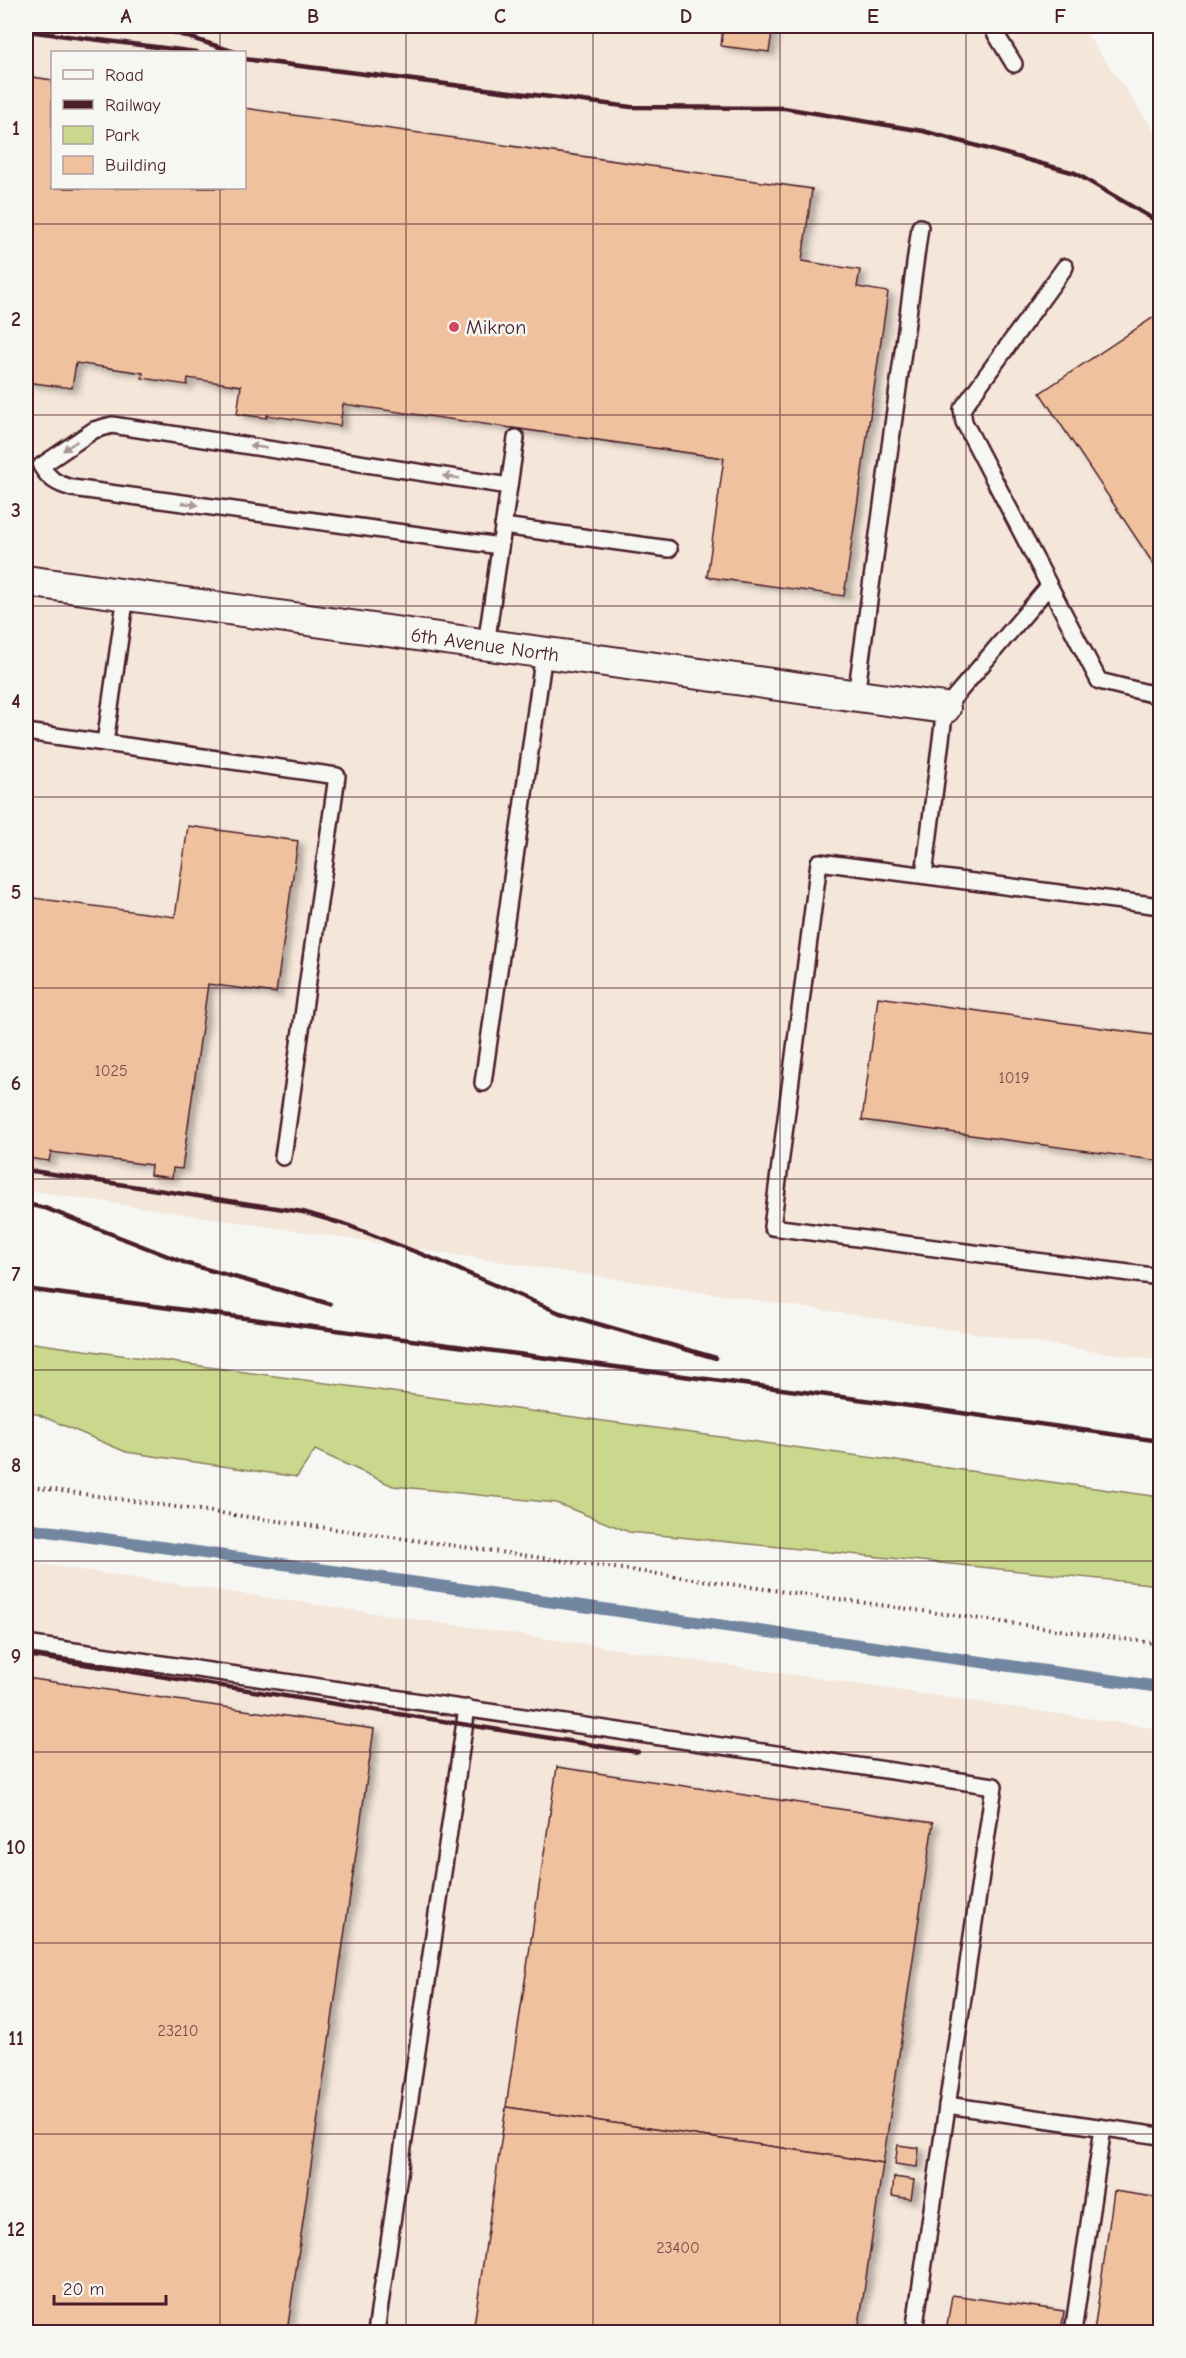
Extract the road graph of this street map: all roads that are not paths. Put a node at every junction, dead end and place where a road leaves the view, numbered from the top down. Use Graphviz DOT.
graph roads {
  1 [pos="991,26"];
  2 [pos="1014,64"];
  3 [pos="920,227"];
  4 [pos="1065,267"];
  5 [pos="516,438"];
  6 [pos="33,465"];
  7 [pos="509,486"];
  8 [pos="503,526"];
  9 [pos="500,546"];
  10 [pos="669,549"];
  11 [pos="26,581"];
  12 [pos="1049,586"];
  13 [pos="126,595"];
  14 [pos="486,645"];
  15 [pos="544,653"];
  16 [pos="856,696"];
  17 [pos="1161,696"];
  18 [pos="945,708"];
  19 [pos="26,732"];
  20 [pos="105,743"];
  21 [pos="924,875"];
  22 [pos="1161,906"];
  23 [pos="483,1083"];
  24 [pos="283,1157"];
  25 [pos="1161,1277"];
  26 [pos="26,1644"];
  27 [pos="467,1708"];
  28 [pos="947,2105"];
  29 [pos="1103,2128"];
  30 [pos="1161,2136"];
  31 [pos="376,2332"];
  32 [pos="914,2332"];
  33 [pos="1073,2332"];
  1 -- 2 [label="lane"];
  3 -- 16 [label="lane"];
  4 -- 12 [label="lane"];
  5 -- 7 [label="lane"];
  7 -- 6 [label="lane, one-way"];
  6 -- 9 [label="lane, one-way"];
  7 -- 8 [label="lane"];
  8 -- 9 [label="lane"];
  8 -- 10 [label="lane"];
  9 -- 14 [label="lane"];
  11 -- 13 [label="street, 6th Avenue North"];
  12 -- 17 [label="lane"];
  12 -- 18 [label="lane"];
  13 -- 14 [label="street, 6th Avenue North"];
  13 -- 20 [label="lane"];
  14 -- 15 [label="street, 6th Avenue North"];
  15 -- 16 [label="street, 6th Avenue North"];
  15 -- 23 [label="lane"];
  16 -- 18 [label="street, 6th Avenue North"];
  18 -- 21 [label="lane"];
  19 -- 20 [label="lane"];
  20 -- 24 [label="lane"];
  21 -- 22 [label="lane"];
  21 -- 25 [label="lane"];
  26 -- 27 [label="lane"];
  27 -- 28 [label="lane"];
  27 -- 31 [label="lane"];
  28 -- 29 [label="lane"];
  28 -- 32 [label="lane"];
  29 -- 30 [label="lane"];
  29 -- 33 [label="lane"];
}
